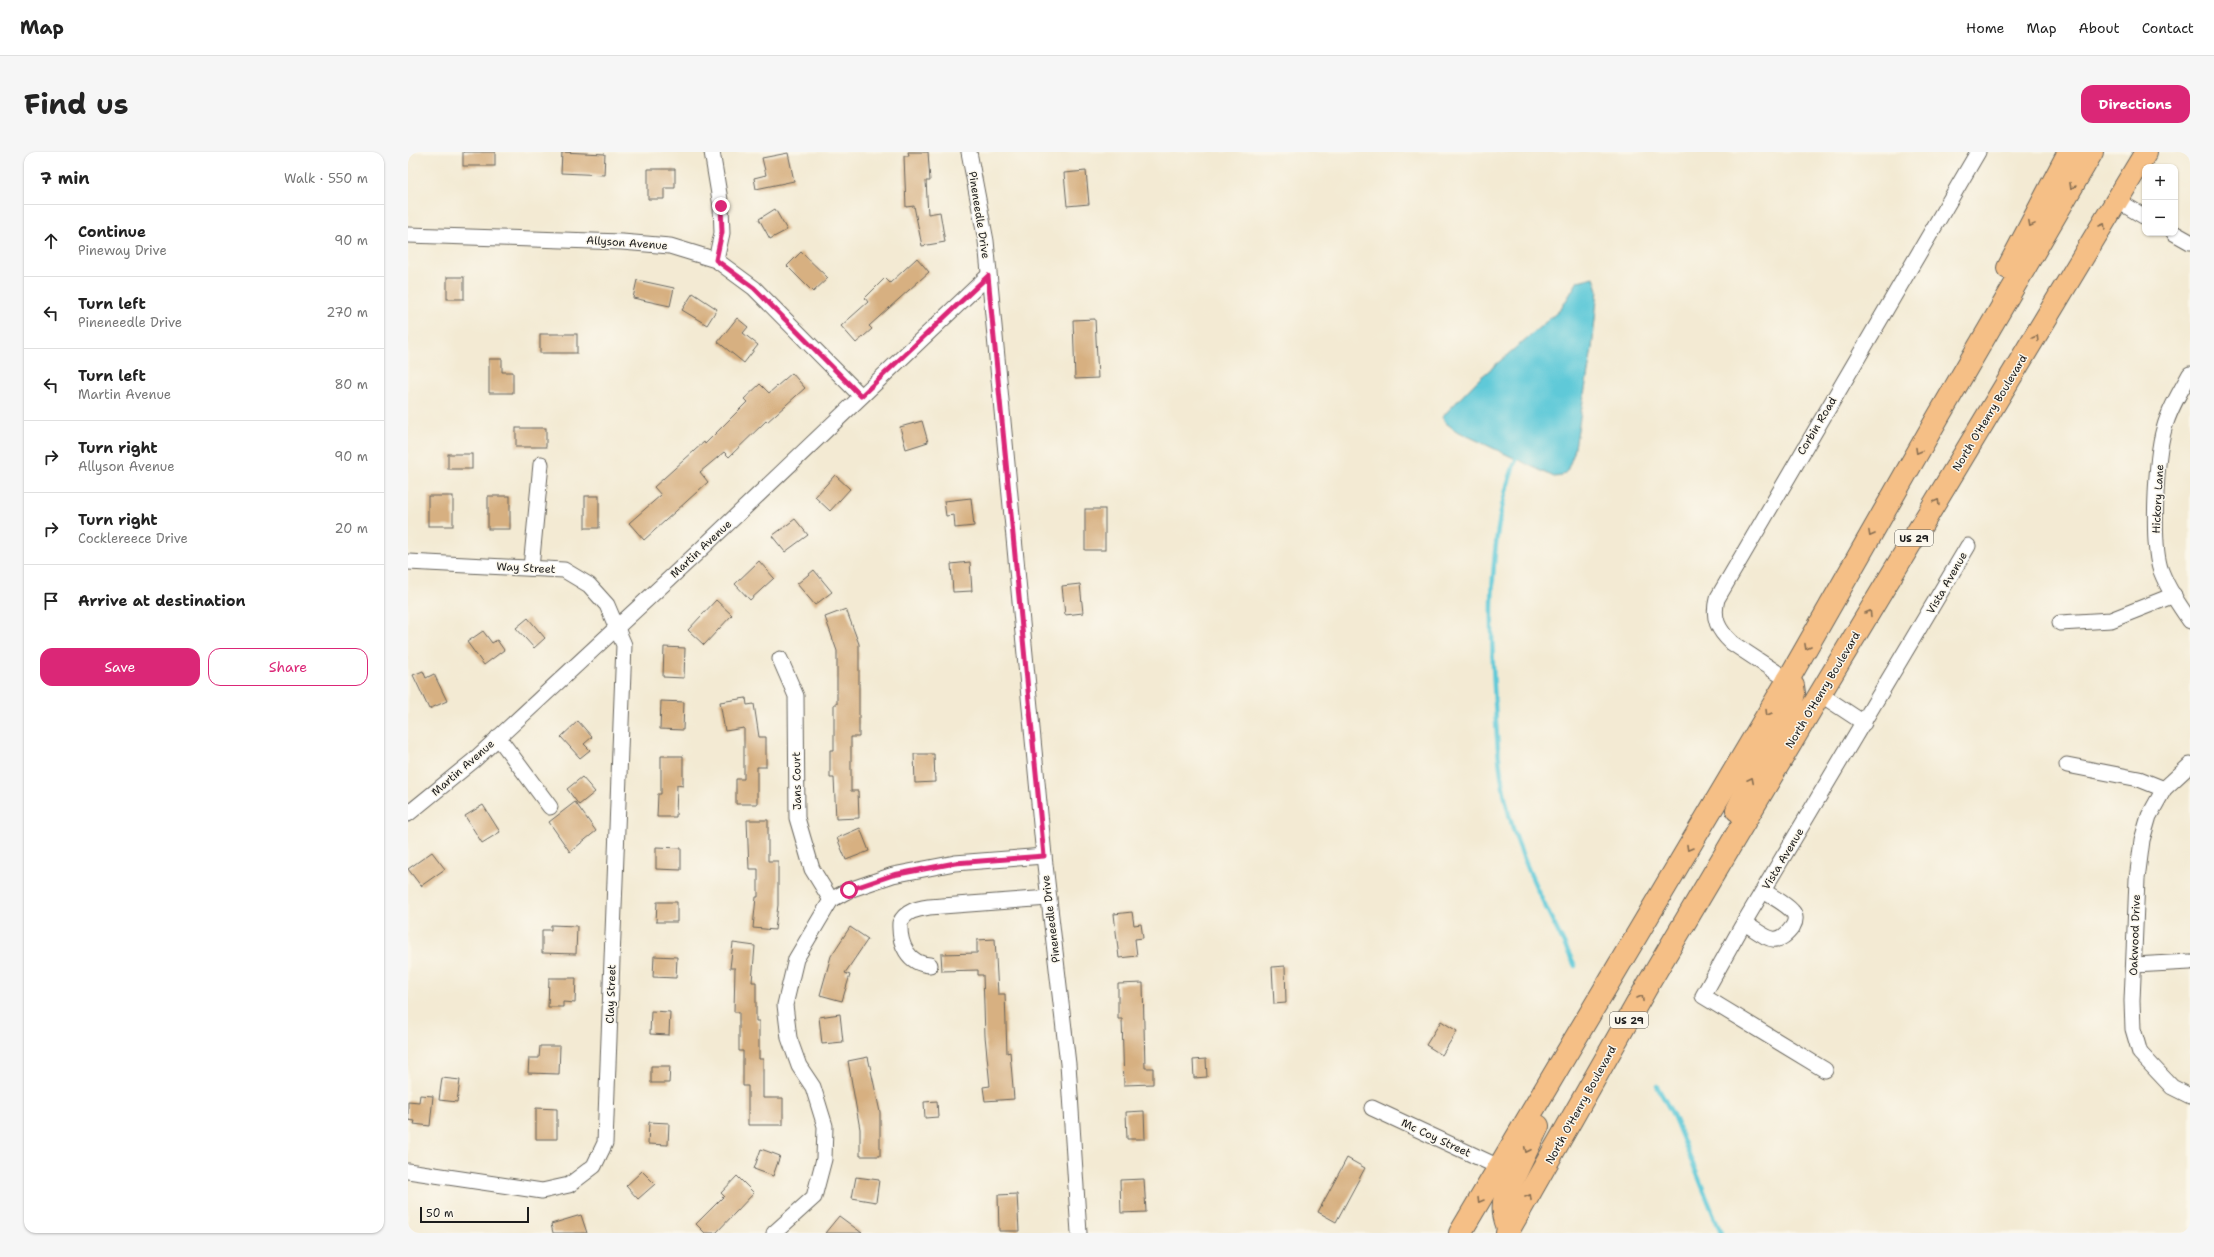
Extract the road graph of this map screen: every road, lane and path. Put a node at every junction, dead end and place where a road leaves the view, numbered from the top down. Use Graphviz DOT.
graph roads {
  1 [pos="712,152"];
  2 [pos="969,152"];
  3 [pos="1978,152"];
  4 [pos="2069,152"];
  5 [pos="2092,152"];
  6 [pos="2146,152"];
  7 [pos="2118,201"];
  8 [pos="2142,215"];
  9 [pos="408,234"];
  10 [pos="2178,235"];
  11 [pos="2190,242"];
  12 [pos="716,260"];
  13 [pos="988,276"];
  14 [pos="2190,374"];
  15 [pos="861,396"];
  16 [pos="1938,417"];
  17 [pos="541,464"];
  18 [pos="1968,546"];
  19 [pos="408,562"];
  20 [pos="531,568"];
  21 [pos="2174,596"];
  22 [pos="2190,621"];
  23 [pos="2060,623"];
  24 [pos="616,627"];
  25 [pos="780,659"];
  26 [pos="1788,680"];
  27 [pos="1820,694"];
  28 [pos="1864,723"];
  29 [pos="498,738"];
  30 [pos="2066,765"];
  31 [pos="2190,765"];
  32 [pos="2164,789"];
  33 [pos="550,807"];
  34 [pos="408,814"];
  35 [pos="1044,856"];
  36 [pos="1764,891"];
  37 [pos="1049,898"];
  38 [pos="831,900"];
  39 [pos="1688,917"];
  40 [pos="1744,923"];
  41 [pos="2190,962"];
  42 [pos="930,965"];
  43 [pos="2134,965"];
  44 [pos="1585,1026"];
  45 [pos="1825,1070"];
  46 [pos="2190,1096"];
  47 [pos="1372,1108"];
  48 [pos="1499,1167"];
  49 [pos="408,1171"];
  50 [pos="1510,1232"];
  51 [pos="774,1233"];
  52 [pos="1079,1233"];
  53 [pos="1460,1233"];
  1 -- 12 [label="street"];
  2 -- 13 [label="street, Pineneedle Drive"];
  3 -- 26 [label="street, Corbin Road"];
  4 -- 16 [label="highway, one-way"];
  5 -- 16 [label="highway, US 29, one-way"];
  6 -- 7 [label="highway, North O'Henry Boulevard / US 29"];
  7 -- 8 [label="street"];
  27 -- 7 [label="highway, North O'Henry Boulevard / US 29, one-way"];
  9 -- 12 [label="street, Allyson Avenue"];
  10 -- 11 [label="street"];
  12 -- 15 [label="street, Allyson Avenue"];
  13 -- 15 [label="street, Martin Avenue"];
  13 -- 35 [label="street, Pineneedle Drive"];
  14 -- 21 [label="street, Hickory Lane"];
  15 -- 24 [label="street, Martin Avenue"];
  16 -- 26 [label="highway, US 29, one-way"];
  17 -- 20 [label="street"];
  18 -- 28 [label="street, Vista Avenue"];
  19 -- 20 [label="street, Way Street"];
  20 -- 24 [label="street, Way Street"];
  21 -- 22 [label="street, Hickory Lane"];
  21 -- 23 [label="street"];
  24 -- 29 [label="street, Martin Avenue"];
  24 -- 49 [label="street, Clay Street"];
  25 -- 38 [label="street, Jans Court"];
  39 -- 26 [label="highway, one-way"];
  26 -- 44 [label="highway, US 29, one-way"];
  27 -- 28 [label="street"];
  27 -- 39 [label="highway, North O'Henry Boulevard / US 29"];
  28 -- 36 [label="street, Vista Avenue"];
  29 -- 33 [label="street"];
  29 -- 34 [label="street, Martin Avenue"];
  30 -- 32 [label="street"];
  31 -- 32 [label="street, Oakwood Drive"];
  32 -- 43 [label="street, Oakwood Drive"];
  35 -- 37 [label="street, Pineneedle Drive"];
  35 -- 38 [label="street"];
  36 -- 40 [label="street, Vista Avenue"];
  36 -- 40 [label="street"];
  37 -- 42 [label="street"];
  37 -- 52 [label="street, Pineneedle Drive"];
  38 -- 51 [label="street"];
  50 -- 39 [label="highway, North O'Henry Boulevard / US 29, one-way"];
  40 -- 45 [label="street, Vista Avenue"];
  41 -- 43 [label="street"];
  43 -- 46 [label="street, Oakwood Drive"];
  44 -- 48 [label="highway, US 29"];
  44 -- 50 [label="highway, one-way"];
  47 -- 48 [label="street, Mc Coy Street"];
  48 -- 53 [label="highway, US 29, one-way"];
}
